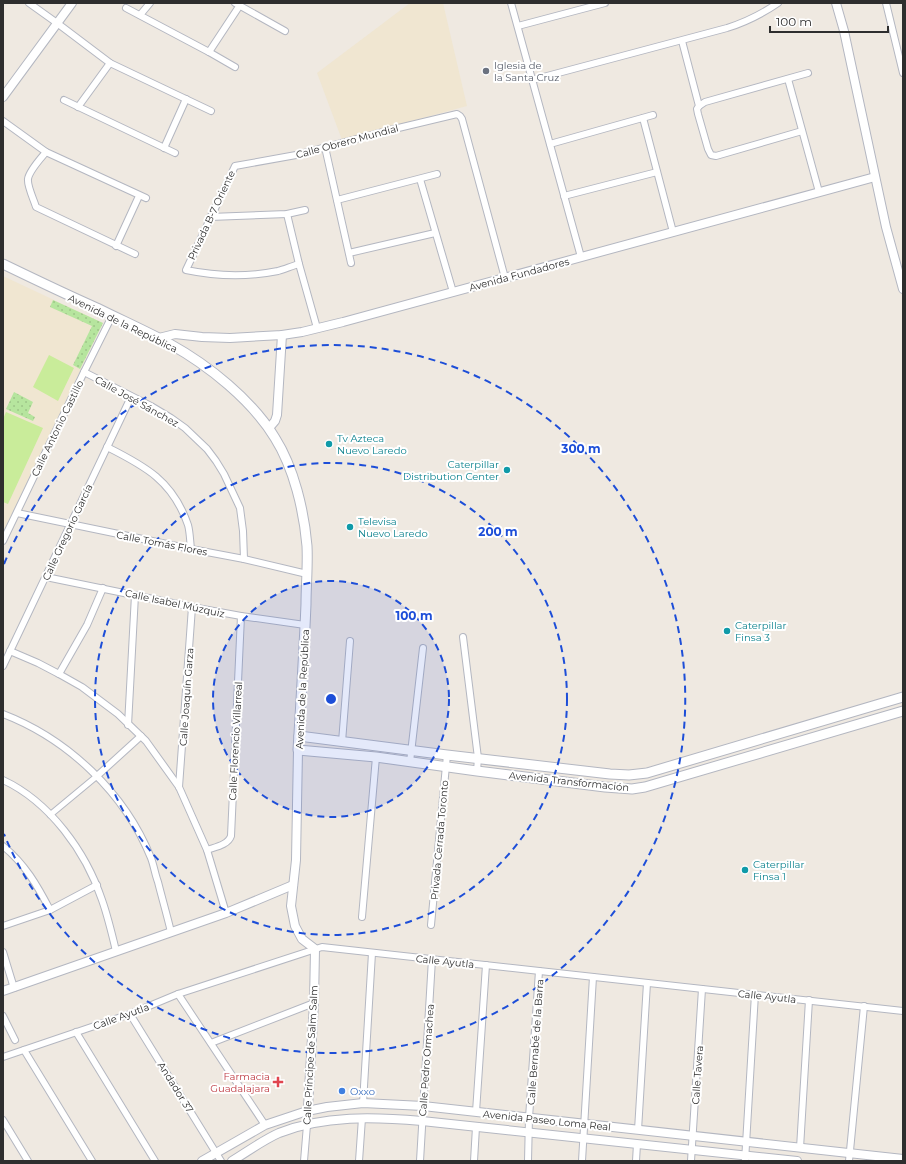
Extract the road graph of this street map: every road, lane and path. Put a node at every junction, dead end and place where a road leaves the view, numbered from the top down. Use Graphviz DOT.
graph roads {
  1 [pos="29,3"];
  2 [pos="72,3"];
  3 [pos="150,3"];
  4 [pos="511,3"];
  5 [pos="605,3"];
  6 [pos="778,3"];
  7 [pos="836,3"];
  8 [pos="886,3"];
  9 [pos="238,4"];
  10 [pos="126,8"];
  11 [pos="140,15"];
  12 [pos="57,23"];
  13 [pos="518,26"];
  14 [pos="285,31"];
  15 [pos="682,41"];
  16 [pos="209,52"];
  17 [pos="110,63"];
  18 [pos="902,64"];
  19 [pos="235,67"];
  20 [pos="808,73"];
  21 [pos="903,73"];
  22 [pos="788,79"];
  23 [pos="532,80"];
  24 [pos="3,98"];
  25 [pos="186,99"];
  26 [pos="64,100"];
  27 [pos="698,106"];
  28 [pos="78,107"];
  29 [pos="211,111"];
  30 [pos="653,114"];
  31 [pos="643,118"];
  32 [pos="3,121"];
  33 [pos="802,131"];
  34 [pos="550,144"];
  35 [pos="325,147"];
  36 [pos="164,148"];
  37 [pos="46,152"];
  38 [pos="176,153"];
  39 [pos="235,166"];
  40 [pos="658,172"];
  41 [pos="437,174"];
  42 [pos="875,177"];
  43 [pos="420,179"];
  44 [pos="819,192"];
  45 [pos="139,196"];
  46 [pos="564,196"];
  47 [pos="146,198"];
  48 [pos="337,200"];
  49 [pos="305,210"];
  50 [pos="287,214"];
  51 [pos="210,217"];
  52 [pos="673,232"];
  53 [pos="435,233"];
  54 [pos="116,246"];
  55 [pos="349,253"];
  56 [pos="135,254"];
  57 [pos="580,257"];
  58 [pos="351,263"];
  59 [pos="3,264"];
  60 [pos="299,264"];
  61 [pos="505,278"];
  62 [pos="903,289"];
  63 [pos="453,292"];
  64 [pos="112,316"];
  65 [pos="317,328"];
  66 [pos="282,335"];
  67 [pos="159,338"];
  68 [pos="84,372"];
  69 [pos="131,397"];
  70 [pos="269,428"];
  71 [pos="107,447"];
  72 [pos="17,513"];
  73 [pos="71,524"];
  74 [pos="3,542"];
  75 [pos="191,549"];
  76 [pos="244,558"];
  77 [pos="307,574"];
  78 [pos="46,577"];
  79 [pos="103,588"];
  80 [pos="135,595"];
  81 [pos="192,607"];
  82 [pos="241,616"];
  83 [pos="305,624"];
  84 [pos="463,637"];
  85 [pos="350,641"];
  86 [pos="423,648"];
  87 [pos="10,651"];
  88 [pos="3,666"];
  89 [pos="59,674"];
  90 [pos="903,697"];
  91 [pos="883,703"];
  92 [pos="903,711"];
  93 [pos="3,714"];
  94 [pos="887,715"];
  95 [pos="128,725"];
  96 [pos="787,731"];
  97 [pos="141,736"];
  98 [pos="299,736"];
  99 [pos="342,742"];
  100 [pos="791,744"];
  101 [pos="298,750"];
  102 [pos="411,750"];
  103 [pos="447,755"];
  104 [pos="376,757"];
  105 [pos="478,758"];
  106 [pos="502,761"];
  107 [pos="410,762"];
  108 [pos="525,764"];
  109 [pos="672,765"];
  110 [pos="445,767"];
  111 [pos="554,767"];
  112 [pos="477,771"];
  113 [pos="504,774"];
  114 [pos="97,776"];
  115 [pos="524,777"];
  116 [pos="676,778"];
  117 [pos="3,780"];
  118 [pos="553,780"];
  119 [pos="179,787"];
  120 [pos="50,815"];
  121 [pos="3,846"];
  122 [pos="207,850"];
  123 [pos="97,885"];
  124 [pos="293,885"];
  125 [pos="50,910"];
  126 [pos="226,913"];
  127 [pos="362,917"];
  128 [pos="431,925"];
  129 [pos="3,926"];
  130 [pos="171,932"];
  131 [pos="315,949"];
  132 [pos="116,951"];
  133 [pos="3,952"];
  134 [pos="372,953"];
  135 [pos="432,959"];
  136 [pos="486,965"];
  137 [pos="539,971"];
  138 [pos="593,977"];
  139 [pos="647,983"];
  140 [pos="14,988"];
  141 [pos="702,989"];
  142 [pos="3,991"];
  143 [pos="178,994"];
  144 [pos="755,994"];
  145 [pos="809,1000"];
  146 [pos="314,1003"];
  147 [pos="864,1006"];
  148 [pos="903,1010"];
  149 [pos="130,1014"];
  150 [pos="3,1016"];
  151 [pos="76,1032"];
  152 [pos="15,1040"];
  153 [pos="211,1042"];
  154 [pos="24,1050"];
  155 [pos="3,1057"];
  156 [pos="363,1103"];
  157 [pos="423,1106"];
  158 [pos="307,1111"];
  159 [pos="476,1112"];
  160 [pos="362,1118"];
  161 [pos="530,1118"];
  162 [pos="3,1120"];
  163 [pos="422,1121"];
  164 [pos="584,1124"];
  165 [pos="266,1125"];
  166 [pos="307,1125"];
  167 [pos="476,1127"];
  168 [pos="638,1130"];
  169 [pos="529,1132"];
  170 [pos="693,1136"];
  171 [pos="583,1138"];
  172 [pos="746,1142"];
  173 [pos="637,1144"];
  174 [pos="800,1148"];
  175 [pos="692,1150"];
  176 [pos="216,1152"];
  177 [pos="850,1157"];
  178 [pos="745,1158"];
  179 [pos="903,1159"];
  180 [pos="28,1161"];
  181 [pos="92,1161"];
  182 [pos="156,1161"];
  183 [pos="202,1161"];
  184 [pos="221,1161"];
  185 [pos="232,1161"];
  186 [pos="304,1161"];
  187 [pos="360,1161"];
  188 [pos="420,1161"];
  189 [pos="474,1161"];
  190 [pos="528,1161"];
  191 [pos="582,1161"];
  192 [pos="636,1161"];
  193 [pos="691,1161"];
  194 [pos="796,1161"];
  1 -- 12 [label="street"];
  2 -- 12 [label="street"];
  3 -- 11 [label="street"];
  4 -- 13 [label="street"];
  5 -- 13 [label="street"];
  6 -- 15 [label="street"];
  7 -- 42 [label="street"];
  8 -- 18 [label="street"];
  9 -- 14 [label="street"];
  9 -- 16 [label="street"];
  10 -- 11 [label="street"];
  11 -- 16 [label="street"];
  12 -- 17 [label="street"];
  12 -- 24 [label="street"];
  13 -- 23 [label="street"];
  15 -- 23 [label="street"];
  15 -- 27 [label="street"];
  16 -- 19 [label="street"];
  17 -- 25 [label="street"];
  17 -- 28 [label="street"];
  18 -- 21 [label="street"];
  20 -- 22 [label="street"];
  22 -- 27 [label="street"];
  22 -- 33 [label="street"];
  23 -- 34 [label="street"];
  25 -- 29 [label="street"];
  25 -- 36 [label="street"];
  26 -- 28 [label="street"];
  27 -- 33 [label="street"];
  28 -- 36 [label="street"];
  30 -- 31 [label="street"];
  31 -- 34 [label="street"];
  31 -- 40 [label="street"];
  32 -- 37 [label="street"];
  33 -- 44 [label="street"];
  34 -- 46 [label="street"];
  35 -- 39 [label="street, Calle Obrero Mundial"];
  35 -- 48 [label="street"];
  35 -- 61 [label="street, Calle Obrero Mundial"];
  36 -- 38 [label="street"];
  37 -- 45 [label="street"];
  37 -- 54 [label="street"];
  39 -- 51 [label="street, Privada B-7 Oriente"];
  40 -- 46 [label="street"];
  40 -- 52 [label="street"];
  41 -- 43 [label="street"];
  42 -- 44 [label="street, Avenida Fundadores"];
  42 -- 62 [label="street"];
  43 -- 48 [label="street"];
  43 -- 53 [label="street"];
  44 -- 52 [label="street, Avenida Fundadores"];
  45 -- 47 [label="street"];
  45 -- 54 [label="street"];
  46 -- 57 [label="street"];
  48 -- 55 [label="street"];
  49 -- 50 [label="street"];
  50 -- 51 [label="street"];
  50 -- 60 [label="street"];
  51 -- 60 [label="street, Privada B-7 Oriente"];
  52 -- 57 [label="street, Avenida Fundadores"];
  53 -- 55 [label="street"];
  53 -- 63 [label="street"];
  54 -- 56 [label="street"];
  55 -- 58 [label="street"];
  57 -- 61 [label="street, Avenida Fundadores"];
  59 -- 64 [label="main road, Avenida de la República"];
  60 -- 65 [label="street"];
  61 -- 63 [label="street, Avenida Fundadores"];
  63 -- 65 [label="street, Avenida Fundadores"];
  64 -- 67 [label="main road, Avenida de la República"];
  64 -- 68 [label="street, Calle Antonio Castillo"];
  65 -- 66 [label="street, Avenida Fundadores"];
  66 -- 67 [label="street, Avenida Fundadores"];
  66 -- 70 [label="street"];
  67 -- 70 [label="main road, Avenida de la República"];
  68 -- 69 [label="street, Calle José Sánchez"];
  68 -- 72 [label="street, Calle Antonio Castillo"];
  69 -- 71 [label="street, Calle Gregorio García"];
  69 -- 76 [label="street, Calle José Sánchez"];
  70 -- 77 [label="main road, Avenida de la República"];
  71 -- 73 [label="street, Calle Gregorio García"];
  71 -- 75 [label="street"];
  72 -- 73 [label="street, Calle Tomás Flores"];
  72 -- 74 [label="street, Calle Antonio Castillo"];
  73 -- 75 [label="street, Calle Tomás Flores"];
  73 -- 78 [label="street, Calle Gregorio García"];
  75 -- 76 [label="street, Calle Tomás Flores"];
  76 -- 77 [label="street, Calle Tomás Flores"];
  77 -- 83 [label="main road, Avenida de la República"];
  78 -- 79 [label="street, Calle Isabel Múzquiz"];
  78 -- 87 [label="street, Calle Gregorio García"];
  79 -- 80 [label="street, Calle Isabel Múzquiz"];
  79 -- 89 [label="street"];
  80 -- 81 [label="street, Calle Isabel Múzquiz"];
  80 -- 95 [label="street"];
  81 -- 82 [label="street, Calle Isabel Múzquiz"];
  81 -- 119 [label="street, Calle Joaquín Garza"];
  82 -- 83 [label="street, Calle Isabel Múzquiz"];
  82 -- 122 [label="street, Calle Florencio Villarreal"];
  83 -- 98 [label="main road, Avenida de la República"];
  84 -- 105 [label="street"];
  85 -- 99 [label="street"];
  86 -- 102 [label="street"];
  87 -- 88 [label="street, Calle Gregorio García"];
  87 -- 89 [label="street"];
  89 -- 95 [label="street"];
  90 -- 91 [label="main road, Avenida Transformación"];
  91 -- 94 [label="main road"];
  91 -- 96 [label="main road, Avenida Transformación"];
  92 -- 94 [label="main road, Avenida Transformación"];
  93 -- 114 [label="street"];
  94 -- 100 [label="main road, Avenida Transformación"];
  95 -- 97 [label="street"];
  96 -- 100 [label="main road"];
  96 -- 109 [label="main road, Avenida Transformación"];
  97 -- 114 [label="street"];
  97 -- 119 [label="street"];
  98 -- 99 [label="main road, Avenida Transformación"];
  98 -- 101 [label="main road, Avenida de la República"];
  99 -- 102 [label="main road, Avenida Transformación"];
  100 -- 116 [label="main road, Avenida Transformación"];
  101 -- 104 [label="main road, Avenida Transformación"];
  101 -- 124 [label="street, Avenida de la República"];
  102 -- 103 [label="main road, Avenida Transformación"];
  102 -- 107 [label="street"];
  103 -- 105 [label="main road, Avenida Transformación"];
  103 -- 110 [label="street, Privada Cerrada Toronto"];
  104 -- 107 [label="main road, Avenida Transformación"];
  104 -- 127 [label="street"];
  105 -- 106 [label="main road, Avenida Transformación"];
  105 -- 112 [label="street"];
  106 -- 108 [label="main road, Avenida Transformación"];
  106 -- 113 [label="main road"];
  107 -- 110 [label="main road, Avenida Transformación"];
  108 -- 111 [label="main road, Avenida Transformación"];
  108 -- 115 [label="main road"];
  109 -- 111 [label="main road, Avenida Transformación"];
  109 -- 116 [label="main road"];
  110 -- 112 [label="main road, Avenida Transformación"];
  110 -- 128 [label="street, Privada Cerrada Toronto"];
  111 -- 118 [label="main road"];
  112 -- 113 [label="main road, Avenida Transformación"];
  113 -- 115 [label="main road, Avenida Transformación"];
  114 -- 120 [label="street"];
  114 -- 130 [label="street"];
  115 -- 118 [label="main road, Avenida Transformación"];
  116 -- 118 [label="main road, Avenida Transformación"];
  117 -- 120 [label="street"];
  119 -- 122 [label="street"];
  120 -- 123 [label="street"];
  121 -- 125 [label="street"];
  122 -- 126 [label="street"];
  123 -- 125 [label="street"];
  123 -- 132 [label="street"];
  124 -- 126 [label="street"];
  124 -- 131 [label="street, Avenida de la República"];
  125 -- 129 [label="street"];
  126 -- 130 [label="street"];
  130 -- 132 [label="street"];
  131 -- 134 [label="street, Calle Ayutla"];
  131 -- 143 [label="street, Calle Ayutla"];
  131 -- 146 [label="street, Calle Príncipe de Salm Salm"];
  132 -- 140 [label="street"];
  133 -- 140 [label="street"];
  134 -- 135 [label="street, Calle Ayutla"];
  134 -- 156 [label="street"];
  135 -- 136 [label="street, Calle Ayutla"];
  135 -- 157 [label="street, Calle Pedro Ormachea"];
  136 -- 137 [label="street, Calle Ayutla"];
  136 -- 159 [label="street"];
  137 -- 138 [label="street, Calle Ayutla"];
  137 -- 161 [label="street, Calle Bernabé de la Barra"];
  138 -- 139 [label="street, Calle Ayutla"];
  138 -- 164 [label="street"];
  139 -- 141 [label="street, Calle Ayutla"];
  139 -- 168 [label="street"];
  140 -- 142 [label="street"];
  141 -- 144 [label="street, Calle Ayutla"];
  141 -- 170 [label="street, Calle Tavera"];
  143 -- 149 [label="street, Calle Ayutla"];
  143 -- 153 [label="street"];
  144 -- 145 [label="street, Calle Ayutla"];
  144 -- 172 [label="street"];
  145 -- 147 [label="street, Calle Ayutla"];
  145 -- 174 [label="street"];
  146 -- 153 [label="street"];
  146 -- 158 [label="street, Calle Príncipe de Salm Salm"];
  147 -- 148 [label="street, Calle Ayutla"];
  147 -- 177 [label="street"];
  149 -- 151 [label="street, Calle Ayutla"];
  149 -- 176 [label="street, Andador 37"];
  150 -- 152 [label="street"];
  151 -- 154 [label="street, Calle Ayutla"];
  151 -- 182 [label="street"];
  153 -- 165 [label="street"];
  154 -- 155 [label="street, Calle Ayutla"];
  154 -- 181 [label="street"];
  156 -- 157 [label="street, Avenida Paseo Loma Real"];
  156 -- 158 [label="street, Avenida Paseo Loma Real"];
  157 -- 159 [label="street, Avenida Paseo Loma Real"];
  157 -- 163 [label="street, Calle Pedro Ormachea"];
  158 -- 165 [label="street, Avenida Paseo Loma Real"];
  158 -- 166 [label="street, Calle Príncipe de Salm Salm"];
  159 -- 161 [label="street, Avenida Paseo Loma Real"];
  160 -- 163 [label="street, Avenida Paseo Loma Real"];
  160 -- 166 [label="street, Avenida Paseo Loma Real"];
  160 -- 187 [label="street"];
  161 -- 164 [label="street, Avenida Paseo Loma Real"];
  161 -- 169 [label="street, Calle Bernabé de la Barra"];
  162 -- 180 [label="street"];
  163 -- 167 [label="street, Avenida Paseo Loma Real"];
  163 -- 188 [label="street, Calle Pedro Ormachea"];
  164 -- 168 [label="street, Avenida Paseo Loma Real"];
  164 -- 171 [label="street"];
  165 -- 176 [label="street, Avenida Paseo Loma Real"];
  166 -- 185 [label="street, Avenida Paseo Loma Real"];
  166 -- 186 [label="street, Calle Príncipe de Salm Salm"];
  167 -- 169 [label="street, Avenida Paseo Loma Real"];
  167 -- 189 [label="street"];
  168 -- 170 [label="street, Avenida Paseo Loma Real"];
  169 -- 171 [label="street, Avenida Paseo Loma Real"];
  169 -- 190 [label="street, Calle Bernabé de la Barra"];
  170 -- 172 [label="street, Avenida Paseo Loma Real"];
  170 -- 175 [label="street, Calle Tavera"];
  171 -- 173 [label="street, Avenida Paseo Loma Real"];
  171 -- 191 [label="street"];
  172 -- 174 [label="street, Avenida Paseo Loma Real"];
  172 -- 178 [label="street"];
  173 -- 175 [label="street, Avenida Paseo Loma Real"];
  173 -- 192 [label="street"];
  174 -- 177 [label="street, Avenida Paseo Loma Real"];
  175 -- 178 [label="street, Avenida Paseo Loma Real"];
  175 -- 193 [label="street, Calle Tavera"];
  176 -- 183 [label="street, Avenida Paseo Loma Real"];
  176 -- 184 [label="street, Andador 37"];
  177 -- 179 [label="street, Avenida Paseo Loma Real"];
  178 -- 194 [label="street, Avenida Paseo Loma Real"];
}
